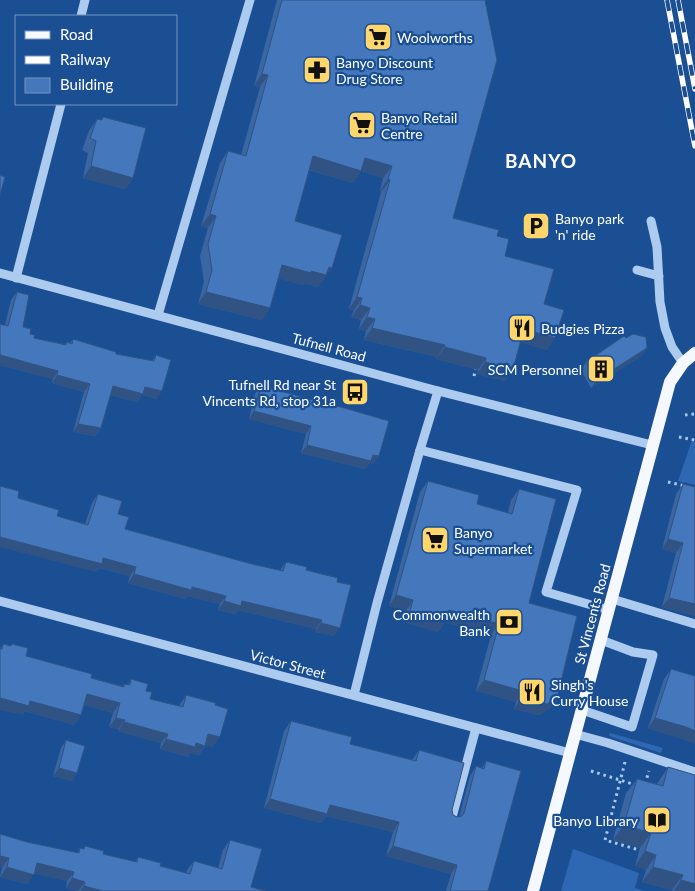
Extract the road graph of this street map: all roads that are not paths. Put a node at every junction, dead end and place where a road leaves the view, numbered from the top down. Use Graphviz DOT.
graph roads {
  1 [pos="85,0"];
  2 [pos="250,0"];
  3 [pos="81,15"];
  4 [pos="61,105"];
  5 [pos="651,221"];
  6 [pos="637,270"];
  7 [pos="0,273"];
  8 [pos="659,276"];
  9 [pos="16,278"];
  10 [pos="158,315"];
  11 [pos="695,353"];
  12 [pos="683,363"];
  13 [pos="438,391"];
  14 [pos="652,445"];
  15 [pos="420,450"];
  16 [pos="0,601"];
  17 [pos="610,605"];
  18 [pos="695,624"];
  19 [pos="601,640"];
  20 [pos="354,695"];
  21 [pos="582,710"];
  22 [pos="476,728"];
  23 [pos="575,734"];
  24 [pos="570,753"];
  25 [pos="695,772"];
  26 [pos="452,821"];
  27 [pos="533,891"];
  1 -- 3 [label="street"];
  2 -- 10 [label="street"];
  4 -- 9 [label="street"];
  5 -- 8 [label="street"];
  6 -- 8 [label="street"];
  7 -- 9 [label="street, Tufnell Road"];
  8 -- 12 [label="street"];
  9 -- 10 [label="street, Tufnell Road"];
  10 -- 13 [label="street, Tufnell Road"];
  11 -- 12 [label="main road, St Vincents Road"];
  12 -- 14 [label="main road, St Vincents Road"];
  13 -- 14 [label="street, Tufnell Road"];
  13 -- 15 [label="street"];
  14 -- 17 [label="main road, St Vincents Road"];
  15 -- 17 [label="street"];
  15 -- 20 [label="street"];
  16 -- 20 [label="street, Victor Street"];
  17 -- 18 [label="street"];
  17 -- 19 [label="main road, St Vincents Road"];
  19 -- 21 [label="main road, St Vincents Road"];
  19 -- 21 [label="street"];
  20 -- 22 [label="street, Victor Street"];
  21 -- 23 [label="main road, St Vincents Road"];
  22 -- 24 [label="street, Victor Street"];
  22 -- 26 [label="street"];
  23 -- 24 [label="main road, St Vincents Road"];
  23 -- 25 [label="street"];
  24 -- 27 [label="main road, St Vincents Road"];
}
